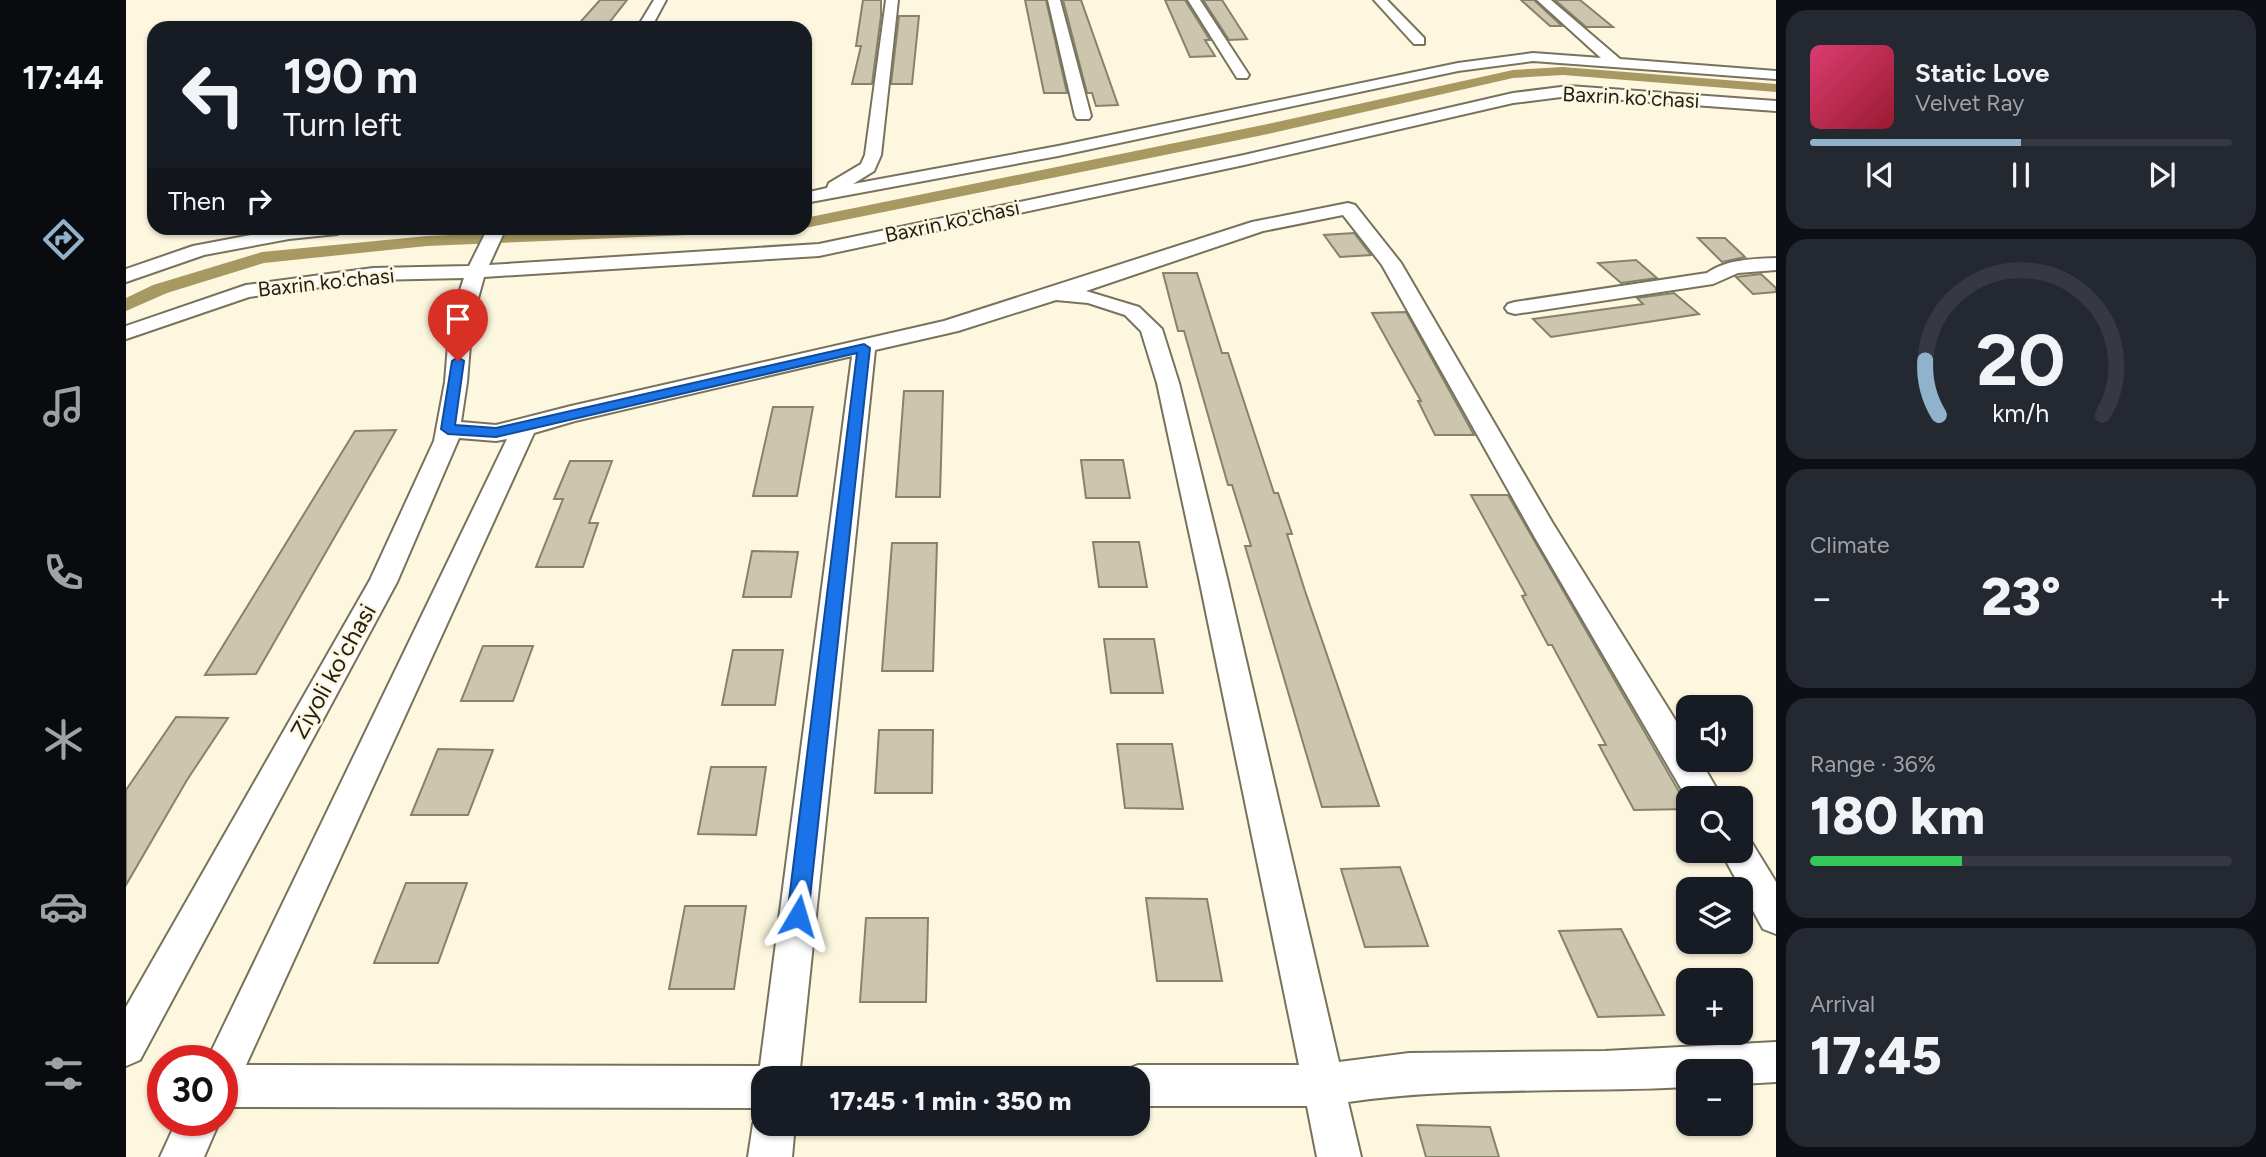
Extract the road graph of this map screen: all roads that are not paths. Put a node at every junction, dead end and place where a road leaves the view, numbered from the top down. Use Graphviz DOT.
graph roads {
  1 [pos="660,0"];
  2 [pos="892,0"];
  3 [pos="1054,0"];
  4 [pos="1194,0"];
  5 [pos="1380,0"];
  6 [pos="1543,0"];
  7 [pos="648,21"];
  8 [pos="1419,41"];
  9 [pos="1616,63"];
  10 [pos="1242,75"];
  11 [pos="1776,75"];
  12 [pos="1776,106"];
  13 [pos="1083,116"];
  14 [pos="823,195"];
  15 [pos="812,197"];
  16 [pos="279,235"];
  17 [pos="494,235"];
  18 [pos="1776,264"];
  19 [pos="476,272"];
  20 [pos="126,276"];
  21 [pos="268,288"];
  22 [pos="1052,295"];
  23 [pos="1515,307"];
  24 [pos="126,333"];
  25 [pos="864,348"];
  26 [pos="126,354"];
  27 [pos="524,428"];
  28 [pos="448,429"];
  29 [pos="1698,786"];
  30 [pos="1745,863"];
  31 [pos="1776,916"];
  32 [pos="235,1045"];
  33 [pos="126,1046"];
  34 [pos="1776,1062"];
  35 [pos="780,1066"];
  36 [pos="1322,1085"];
  37 [pos="238,1086"];
  38 [pos="1150,1086"];
  39 [pos="751,1087"];
  40 [pos="192,1136"];
  41 [pos="773,1136"];
  42 [pos="182,1157"];
  43 [pos="770,1157"];
  44 [pos="1339,1157"];
  1 -- 7 [label="street"];
  2 -- 14 [label="street"];
  3 -- 13 [label="street"];
  4 -- 10 [label="street"];
  5 -- 8 [label="street"];
  6 -- 9 [label="street"];
  9 -- 11 [label="street"];
  9 -- 14 [label="street"];
  12 -- 19 [label="street, Baxrin ko'chasi"];
  14 -- 15 [label="street"];
  16 -- 20 [label="street"];
  17 -- 19 [label="street, Ziyoli ko'chasi"];
  18 -- 23 [label="street"];
  19 -- 21 [label="street, Baxrin ko'chasi"];
  19 -- 28 [label="street, Ziyoli ko'chasi"];
  21 -- 24 [label="street, Baxrin ko'chasi"];
  21 -- 26 [label="street"];
  22 -- 25 [label="street"];
  22 -- 29 [label="street"];
  22 -- 36 [label="street"];
  25 -- 27 [label="street"];
  25 -- 35 [label="street"];
  27 -- 28 [label="street"];
  27 -- 32 [label="street"];
  28 -- 33 [label="street, Ziyoli ko'chasi"];
  30 -- 31 [label="street"];
  34 -- 36 [label="street"];
  36 -- 38 [label="street"];
  36 -- 44 [label="street"];
  37 -- 39 [label="street"];
  40 -- 42 [label="street"];
  41 -- 43 [label="street"];
}
